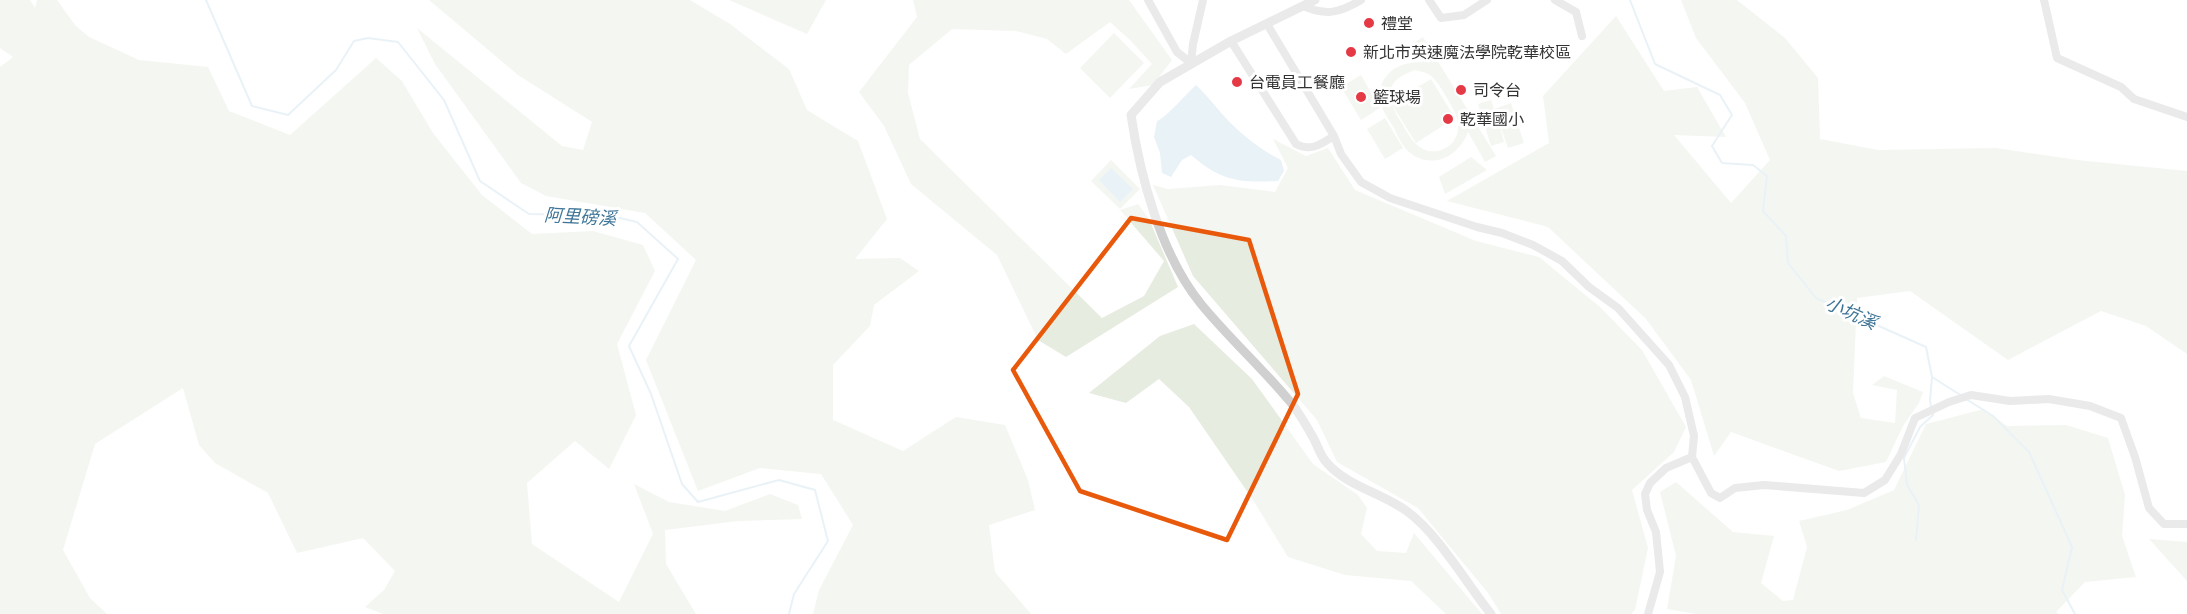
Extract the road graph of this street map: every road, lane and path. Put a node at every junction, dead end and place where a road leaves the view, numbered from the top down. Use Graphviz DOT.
graph roads {
  1 [pos="1148,0"];
  2 [pos="1203,0"];
  3 [pos="1315,0"];
  4 [pos="1361,0"];
  5 [pos="1428,0"];
  6 [pos="1487,0"];
  7 [pos="1555,0"];
  8 [pos="2044,0"];
  9 [pos="1303,6"];
  10 [pos="1267,24"];
  11 [pos="1582,36"];
  12 [pos="1231,41"];
  13 [pos="1191,63"];
  14 [pos="2187,117"];
  15 [pos="1334,136"];
  16 [pos="1692,457"];
  17 [pos="2187,524"];
  18 [pos="1491,614"];
  19 [pos="1648,614"];
  1 -- 13 [label="street"];
  2 -- 13 [label="street"];
  3 -- 9 [label="street"];
  4 -- 9 [label="street"];
  5 -- 6 [label="street"];
  7 -- 11 [label="street"];
  8 -- 14 [label="street"];
  9 -- 10 [label="street"];
  10 -- 12 [label="street"];
  10 -- 15 [label="street"];
  12 -- 13 [label="street"];
  12 -- 15 [label="street"];
  13 -- 18 [label="street"];
  15 -- 16 [label="street"];
  16 -- 17 [label="street"];
  16 -- 19 [label="street"];
}
